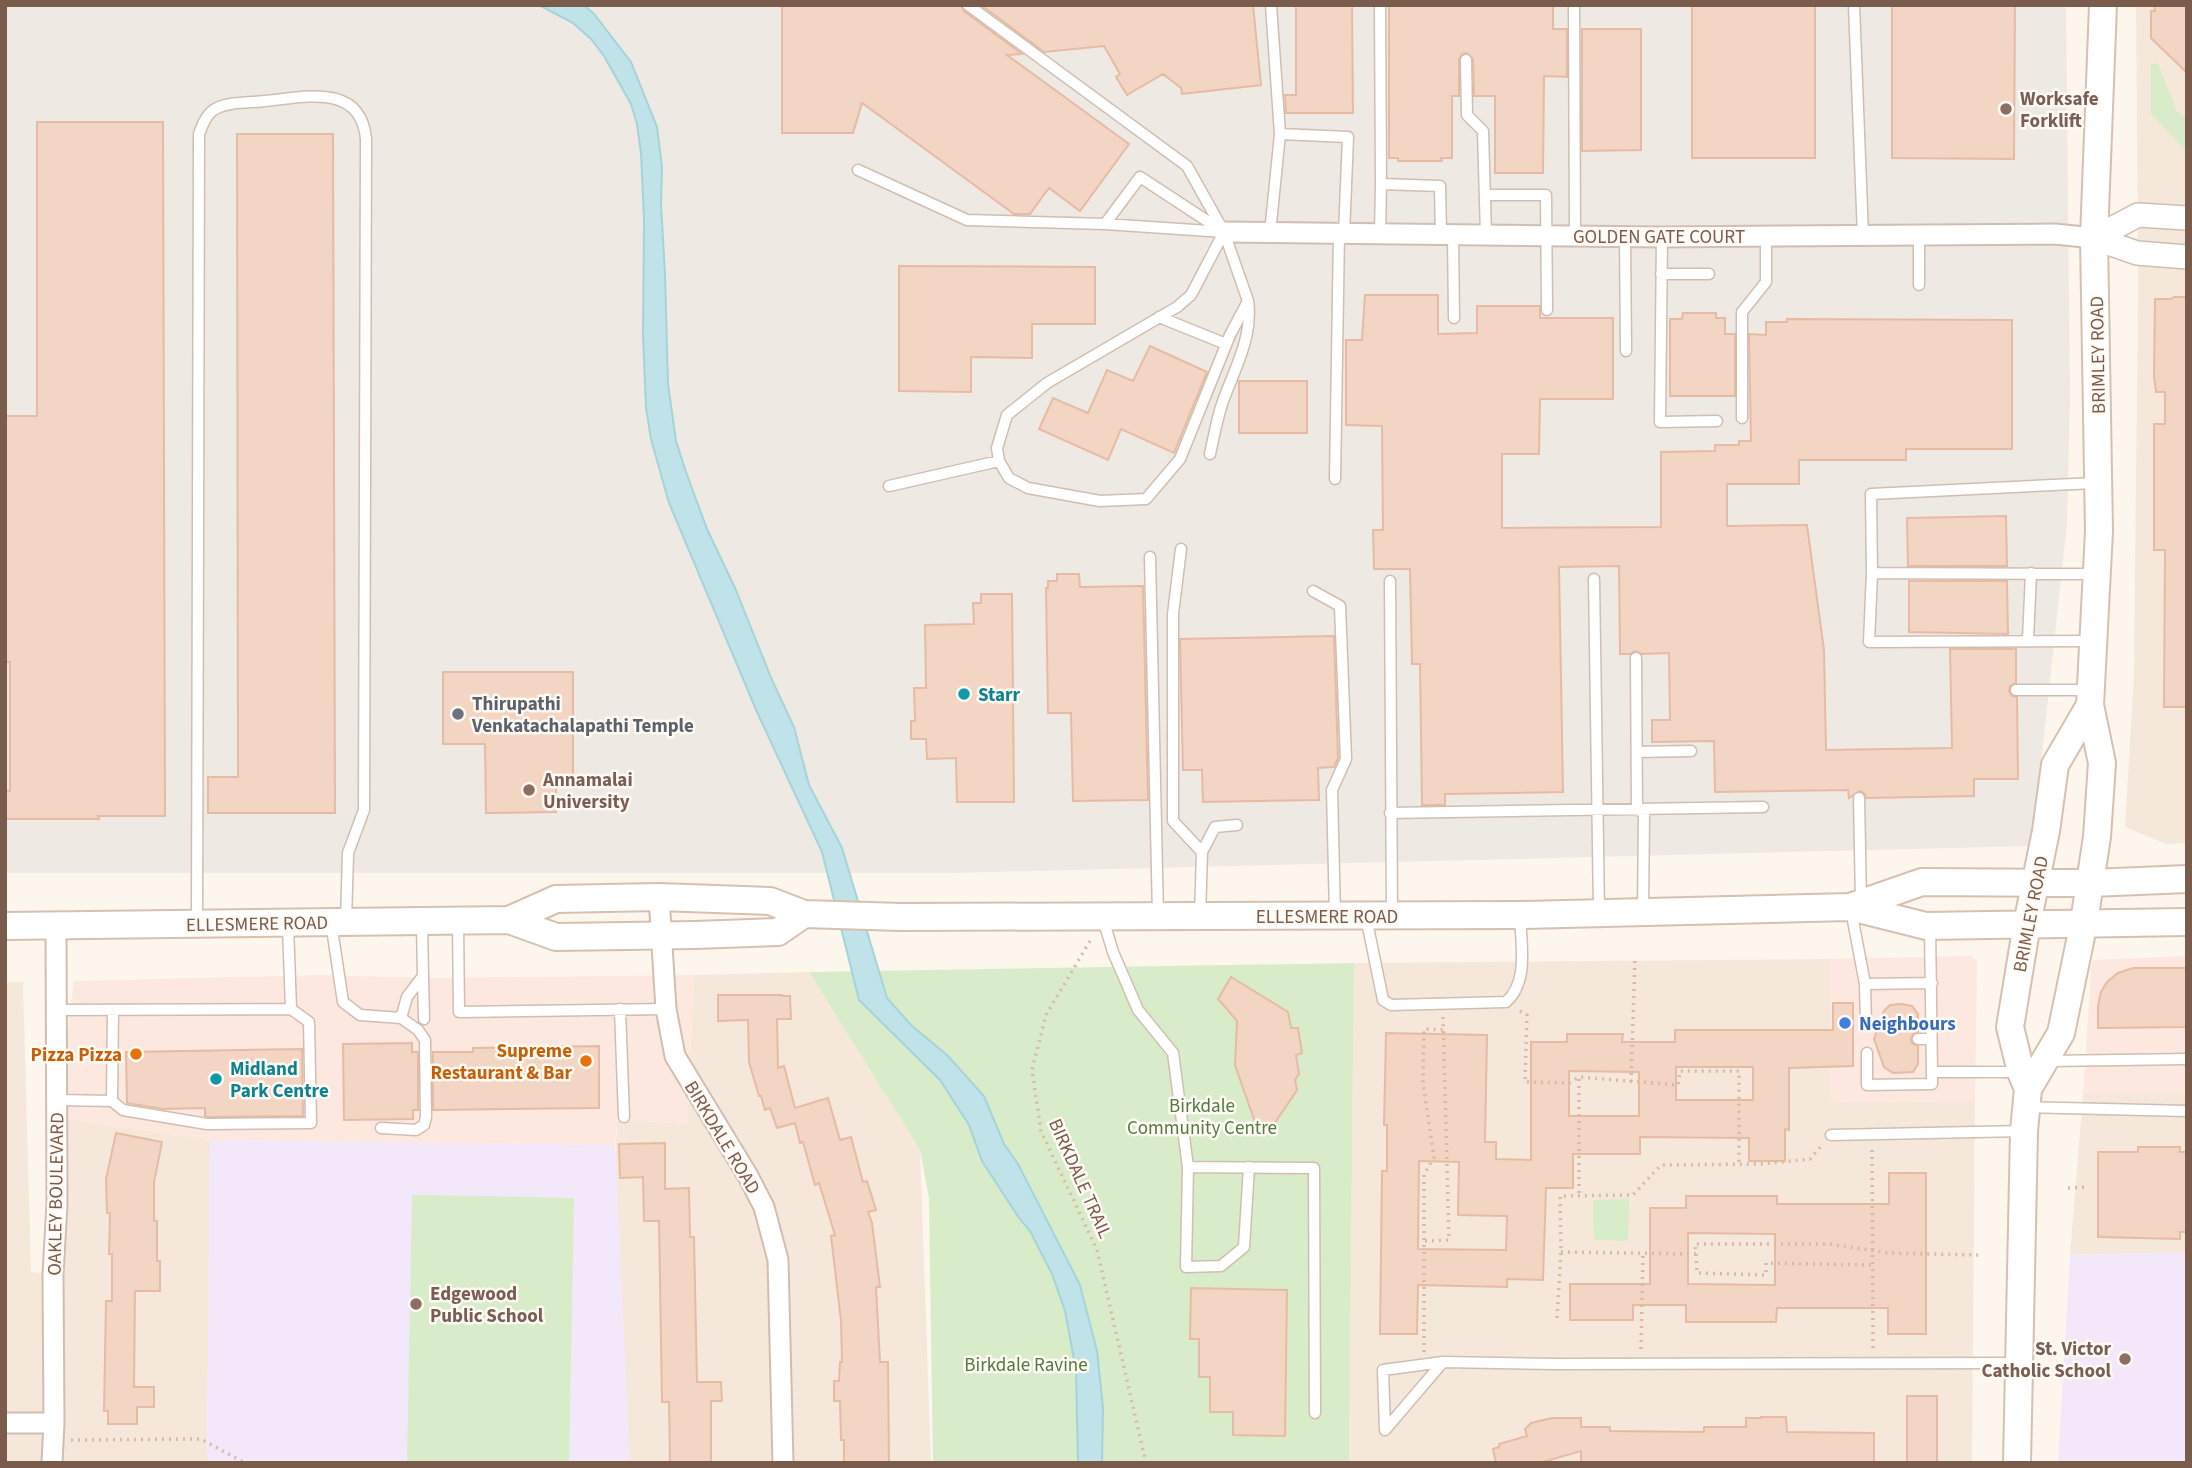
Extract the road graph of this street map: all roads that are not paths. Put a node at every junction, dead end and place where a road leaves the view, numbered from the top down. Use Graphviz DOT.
graph roads {
  1 [pos="968,5"];
  2 [pos="1271,5"];
  3 [pos="1573,5"];
  4 [pos="1854,5"];
  5 [pos="2103,5"];
  6 [pos="1380,6"];
  7 [pos="1466,60"];
  8 [pos="1280,134"];
  9 [pos="858,170"];
  10 [pos="1381,184"];
  11 [pos="1485,195"];
  12 [pos="2187,218"];
  13 [pos="1105,224"];
  14 [pos="1224,232"];
  15 [pos="1270,233"];
  16 [pos="1341,234"];
  17 [pos="1380,234"];
  18 [pos="1447,235"];
  19 [pos="1486,235"];
  20 [pos="1919,235"];
  21 [pos="1546,236"];
  22 [pos="1575,236"];
  23 [pos="1766,236"];
  24 [pos="1863,236"];
  25 [pos="1625,237"];
  26 [pos="1662,237"];
  27 [pos="2094,238"];
  28 [pos="2187,257"];
  29 [pos="1661,274"];
  30 [pos="1709,274"];
  31 [pos="1919,285"];
  32 [pos="1248,301"];
  33 [pos="1547,310"];
  34 [pos="1159,317"];
  35 [pos="1454,318"];
  36 [pos="1226,344"];
  37 [pos="1626,351"];
  38 [pos="1742,418"];
  39 [pos="1717,421"];
  40 [pos="1210,454"];
  41 [pos="999,461"];
  42 [pos="1335,479"];
  43 [pos="2099,483"];
  44 [pos="889,486"];
  45 [pos="1181,549"];
  46 [pos="1150,557"];
  47 [pos="1872,573"];
  48 [pos="2031,573"];
  49 [pos="2097,574"];
  50 [pos="1594,579"];
  51 [pos="1390,581"];
  52 [pos="1313,591"];
  53 [pos="2028,640"];
  54 [pos="2094,641"];
  55 [pos="1636,658"];
  56 [pos="2017,690"];
  57 [pos="2091,698"];
  58 [pos="1691,751"];
  59 [pos="1637,752"];
  60 [pos="1859,798"];
  61 [pos="1763,807"];
  62 [pos="1598,810"];
  63 [pos="1640,810"];
  64 [pos="1390,813"];
  65 [pos="1237,825"];
  66 [pos="1202,852"];
  67 [pos="2187,879"];
  68 [pos="2036,882"];
  69 [pos="2091,883"];
  70 [pos="659,897"];
  71 [pos="1855,904"];
  72 [pos="1643,912"];
  73 [pos="1599,913"];
  74 [pos="804,914"];
  75 [pos="1520,915"];
  76 [pos="1103,916"];
  77 [pos="1158,916"];
  78 [pos="1200,916"];
  79 [pos="1335,916"];
  80 [pos="1365,916"];
  81 [pos="1392,916"];
  82 [pos="509,920"];
  83 [pos="422,921"];
  84 [pos="458,921"];
  85 [pos="288,922"];
  86 [pos="338,922"];
  87 [pos="2084,922"];
  88 [pos="2187,922"];
  89 [pos="197,924"];
  90 [pos="2027,924"];
  91 [pos="56,925"];
  92 [pos="5,926"];
  93 [pos="1930,926"];
  94 [pos="660,935"];
  95 [pos="423,976"];
  96 [pos="1932,983"];
  97 [pos="1865,984"];
  98 [pos="291,1009"];
  99 [pos="620,1009"];
  100 [pos="666,1009"];
  101 [pos="56,1010"];
  102 [pos="113,1010"];
  103 [pos="401,1018"];
  104 [pos="424,1019"];
  105 [pos="1866,1025"];
  106 [pos="1918,1039"];
  107 [pos="1931,1039"];
  108 [pos="1867,1053"];
  109 [pos="2187,1059"];
  110 [pos="2045,1061"];
  111 [pos="1932,1072"];
  112 [pos="57,1100"];
  113 [pos="2024,1100"];
  114 [pos="112,1101"];
  115 [pos="2187,1111"];
  116 [pos="624,1117"];
  117 [pos="381,1128"];
  118 [pos="1831,1135"];
  119 [pos="1188,1167"];
  120 [pos="1249,1167"];
  121 [pos="1443,1362"];
  122 [pos="2017,1363"];
  123 [pos="1315,1413"];
  124 [pos="5,1423"];
  125 [pos="54,1423"];
  126 [pos="52,1463"];
  127 [pos="783,1463"];
  128 [pos="2017,1463"];
  1 -- 14 [label="lane"];
  2 -- 8 [label="lane"];
  3 -- 22 [label="lane"];
  4 -- 24 [label="lane"];
  5 -- 27 [label="main road, BRIMLEY ROAD"];
  6 -- 10 [label="lane"];
  7 -- 11 [label="lane"];
  8 -- 15 [label="lane"];
  8 -- 16 [label="lane"];
  9 -- 13 [label="lane"];
  10 -- 17 [label="lane"];
  10 -- 18 [label="lane"];
  11 -- 19 [label="lane"];
  11 -- 21 [label="lane"];
  12 -- 27 [label="street"];
  13 -- 14 [label="lane"];
  13 -- 14 [label="lane"];
  14 -- 15 [label="street, GOLDEN GATE COURT"];
  14 -- 32 [label="lane"];
  14 -- 34 [label="lane"];
  15 -- 16 [label="street, GOLDEN GATE COURT"];
  16 -- 17 [label="street, GOLDEN GATE COURT"];
  16 -- 42 [label="lane"];
  17 -- 18 [label="street, GOLDEN GATE COURT"];
  18 -- 19 [label="street, GOLDEN GATE COURT"];
  18 -- 35 [label="lane"];
  19 -- 21 [label="street, GOLDEN GATE COURT"];
  20 -- 24 [label="street, GOLDEN GATE COURT"];
  20 -- 27 [label="street, GOLDEN GATE COURT"];
  20 -- 31 [label="lane"];
  21 -- 22 [label="street, GOLDEN GATE COURT"];
  21 -- 33 [label="lane"];
  22 -- 25 [label="street, GOLDEN GATE COURT"];
  23 -- 24 [label="street, GOLDEN GATE COURT"];
  23 -- 26 [label="street, GOLDEN GATE COURT"];
  23 -- 38 [label="lane"];
  25 -- 26 [label="street, GOLDEN GATE COURT"];
  25 -- 37 [label="lane"];
  26 -- 29 [label="lane"];
  27 -- 28 [label="street"];
  27 -- 43 [label="main road, BRIMLEY ROAD"];
  29 -- 30 [label="lane"];
  29 -- 39 [label="lane"];
  32 -- 36 [label="lane"];
  32 -- 40 [label="lane"];
  34 -- 36 [label="lane"];
  34 -- 41 [label="lane"];
  36 -- 41 [label="lane"];
  41 -- 44 [label="lane"];
  43 -- 47 [label="lane"];
  43 -- 49 [label="main road, BRIMLEY ROAD"];
  45 -- 66 [label="lane"];
  46 -- 77 [label="lane"];
  47 -- 48 [label="lane"];
  47 -- 53 [label="lane"];
  48 -- 49 [label="lane"];
  48 -- 53 [label="lane"];
  49 -- 54 [label="main road, BRIMLEY ROAD"];
  50 -- 62 [label="lane"];
  51 -- 64 [label="lane"];
  52 -- 79 [label="lane"];
  53 -- 54 [label="lane"];
  54 -- 57 [label="main road, BRIMLEY ROAD"];
  55 -- 59 [label="lane"];
  56 -- 57 [label="lane"];
  57 -- 68 [label="main road, BRIMLEY ROAD"];
  57 -- 69 [label="main road, BRIMLEY ROAD"];
  58 -- 59 [label="lane"];
  59 -- 63 [label="lane"];
  60 -- 71 [label="lane"];
  61 -- 63 [label="lane"];
  62 -- 63 [label="lane"];
  62 -- 64 [label="lane"];
  62 -- 73 [label="lane"];
  63 -- 72 [label="lane"];
  64 -- 81 [label="lane"];
  65 -- 66 [label="lane"];
  66 -- 78 [label="lane"];
  67 -- 69 [label="main road, ELLESMERE ROAD"];
  68 -- 69 [label="main road, ELLESMERE ROAD"];
  68 -- 71 [label="main road, ELLESMERE ROAD"];
  68 -- 90 [label="main road, BRIMLEY ROAD"];
  69 -- 87 [label="main road, BRIMLEY ROAD"];
  70 -- 74 [label="main road, ELLESMERE ROAD"];
  70 -- 82 [label="main road, ELLESMERE ROAD"];
  70 -- 94 [label="street, BIRKDALE ROAD"];
  71 -- 72 [label="main road, ELLESMERE ROAD"];
  71 -- 93 [label="main road, ELLESMERE ROAD"];
  71 -- 97 [label="lane"];
  72 -- 73 [label="main road, ELLESMERE ROAD"];
  73 -- 75 [label="main road, ELLESMERE ROAD"];
  74 -- 76 [label="main road, ELLESMERE ROAD"];
  74 -- 94 [label="main road, ELLESMERE ROAD"];
  75 -- 80 [label="lane"];
  75 -- 81 [label="main road, ELLESMERE ROAD"];
  76 -- 77 [label="main road, ELLESMERE ROAD"];
  76 -- 119 [label="lane"];
  77 -- 78 [label="main road, ELLESMERE ROAD"];
  78 -- 79 [label="main road, ELLESMERE ROAD"];
  79 -- 80 [label="main road, ELLESMERE ROAD"];
  80 -- 81 [label="main road, ELLESMERE ROAD"];
  82 -- 84 [label="main road, ELLESMERE ROAD"];
  82 -- 94 [label="main road, ELLESMERE ROAD"];
  83 -- 84 [label="main road, ELLESMERE ROAD"];
  83 -- 86 [label="main road, ELLESMERE ROAD"];
  83 -- 95 [label="lane"];
  84 -- 99 [label="lane"];
  85 -- 86 [label="main road, ELLESMERE ROAD"];
  85 -- 89 [label="main road, ELLESMERE ROAD"];
  85 -- 98 [label="lane"];
  86 -- 89 [label="lane"];
  86 -- 103 [label="lane"];
  87 -- 88 [label="main road, ELLESMERE ROAD"];
  87 -- 90 [label="main road, ELLESMERE ROAD"];
  87 -- 110 [label="main road, BRIMLEY ROAD"];
  89 -- 91 [label="main road, ELLESMERE ROAD"];
  90 -- 93 [label="main road, ELLESMERE ROAD"];
  90 -- 113 [label="main road, BRIMLEY ROAD"];
  91 -- 92 [label="main road, ELLESMERE ROAD"];
  91 -- 101 [label="street, OAKLEY BOULEVARD"];
  93 -- 96 [label="lane"];
  94 -- 100 [label="street, BIRKDALE ROAD"];
  95 -- 103 [label="lane"];
  95 -- 104 [label="lane"];
  96 -- 97 [label="lane"];
  96 -- 107 [label="lane"];
  97 -- 105 [label="lane"];
  98 -- 102 [label="lane"];
  98 -- 114 [label="lane"];
  99 -- 100 [label="lane"];
  99 -- 116 [label="lane"];
  100 -- 127 [label="street, BIRKDALE ROAD"];
  101 -- 102 [label="lane"];
  101 -- 112 [label="street, OAKLEY BOULEVARD"];
  102 -- 114 [label="lane"];
  103 -- 117 [label="lane"];
  106 -- 107 [label="lane"];
  107 -- 111 [label="lane"];
  108 -- 111 [label="lane"];
  109 -- 110 [label="lane"];
  110 -- 113 [label="main road, BRIMLEY ROAD"];
  111 -- 113 [label="lane"];
  112 -- 114 [label="lane"];
  112 -- 125 [label="street, OAKLEY BOULEVARD"];
  113 -- 115 [label="lane"];
  113 -- 118 [label="lane"];
  113 -- 122 [label="main road, BRIMLEY ROAD"];
  119 -- 120 [label="lane"];
  119 -- 120 [label="lane"];
  120 -- 123 [label="lane"];
  121 -- 121 [label="lane"];
  121 -- 122 [label="lane"];
  122 -- 128 [label="main road, BRIMLEY ROAD"];
  124 -- 125 [label="street"];
  125 -- 126 [label="street, OAKLEY BOULEVARD"];
}
